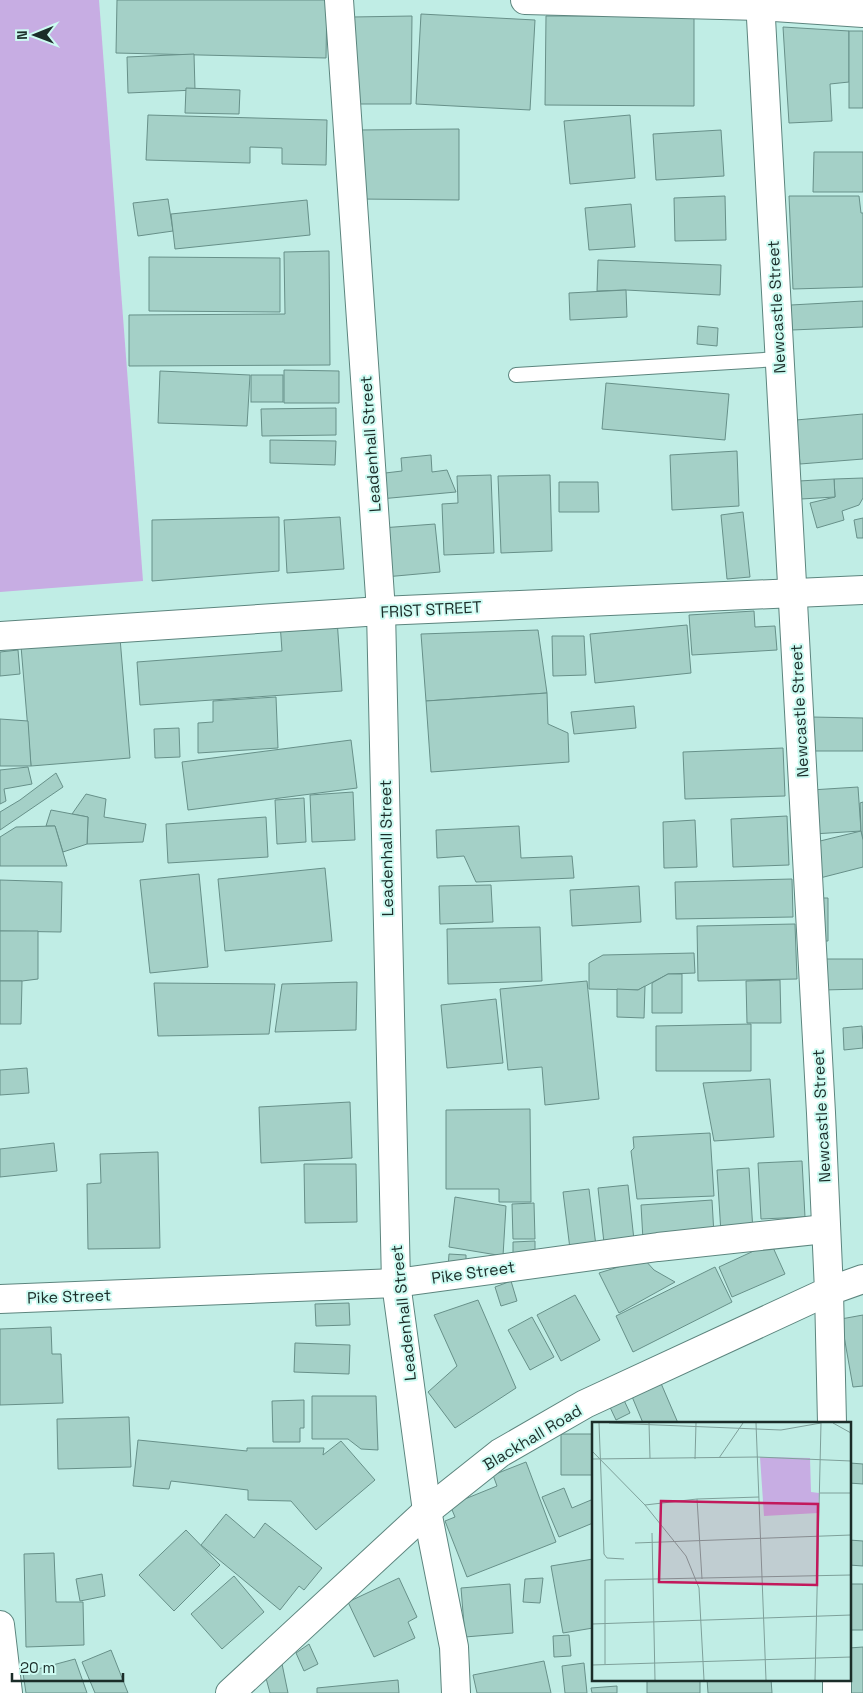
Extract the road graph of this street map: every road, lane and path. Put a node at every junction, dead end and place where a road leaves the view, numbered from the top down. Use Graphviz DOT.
graph roads {
  1 [pos="339,0"];
  2 [pos="525,0"];
  3 [pos="760,3"];
  4 [pos="863,13"];
  5 [pos="779,359"];
  6 [pos="516,376"];
  7 [pos="863,590"];
  8 [pos="792,594"];
  9 [pos="381,611"];
  10 [pos="0,636"];
  11 [pos="825,1230"];
  12 [pos="863,1280"];
  13 [pos="396,1283"];
  14 [pos="829,1291"];
  15 [pos="0,1299"];
  16 [pos="832,1422"];
  17 [pos="427,1511"];
  18 [pos="0,1625"];
  19 [pos="837,1680"];
  20 [pos="8,1693"];
  21 [pos="230,1693"];
  22 [pos="456,1693"];
  23 [pos="837,1693"];
  1 -- 9 [label="street, Leadenhall Street"];
  2 -- 3 [label="street"];
  3 -- 4 [label="street"];
  3 -- 5 [label="street, Newcastle Street"];
  5 -- 6 [label="lane"];
  5 -- 8 [label="street, Newcastle Street"];
  7 -- 8 [label="street, FRIST STREET"];
  8 -- 9 [label="street, FRIST STREET"];
  8 -- 11 [label="street, Newcastle Street"];
  9 -- 10 [label="street, FRIST STREET"];
  9 -- 13 [label="street, Leadenhall Street"];
  11 -- 13 [label="street, Pike Street"];
  11 -- 14 [label="street, Newcastle Street"];
  12 -- 14 [label="street, Blackhall Road"];
  13 -- 15 [label="street, Pike Street"];
  13 -- 17 [label="street, Leadenhall Street"];
  14 -- 16 [label="street, Newcastle Street"];
  14 -- 17 [label="street, Blackhall Road"];
  17 -- 21 [label="street, Blackhall Road"];
  17 -- 22 [label="street, Leadenhall Street"];
  18 -- 20 [label="street"];
  19 -- 23 [label="street"];
}
